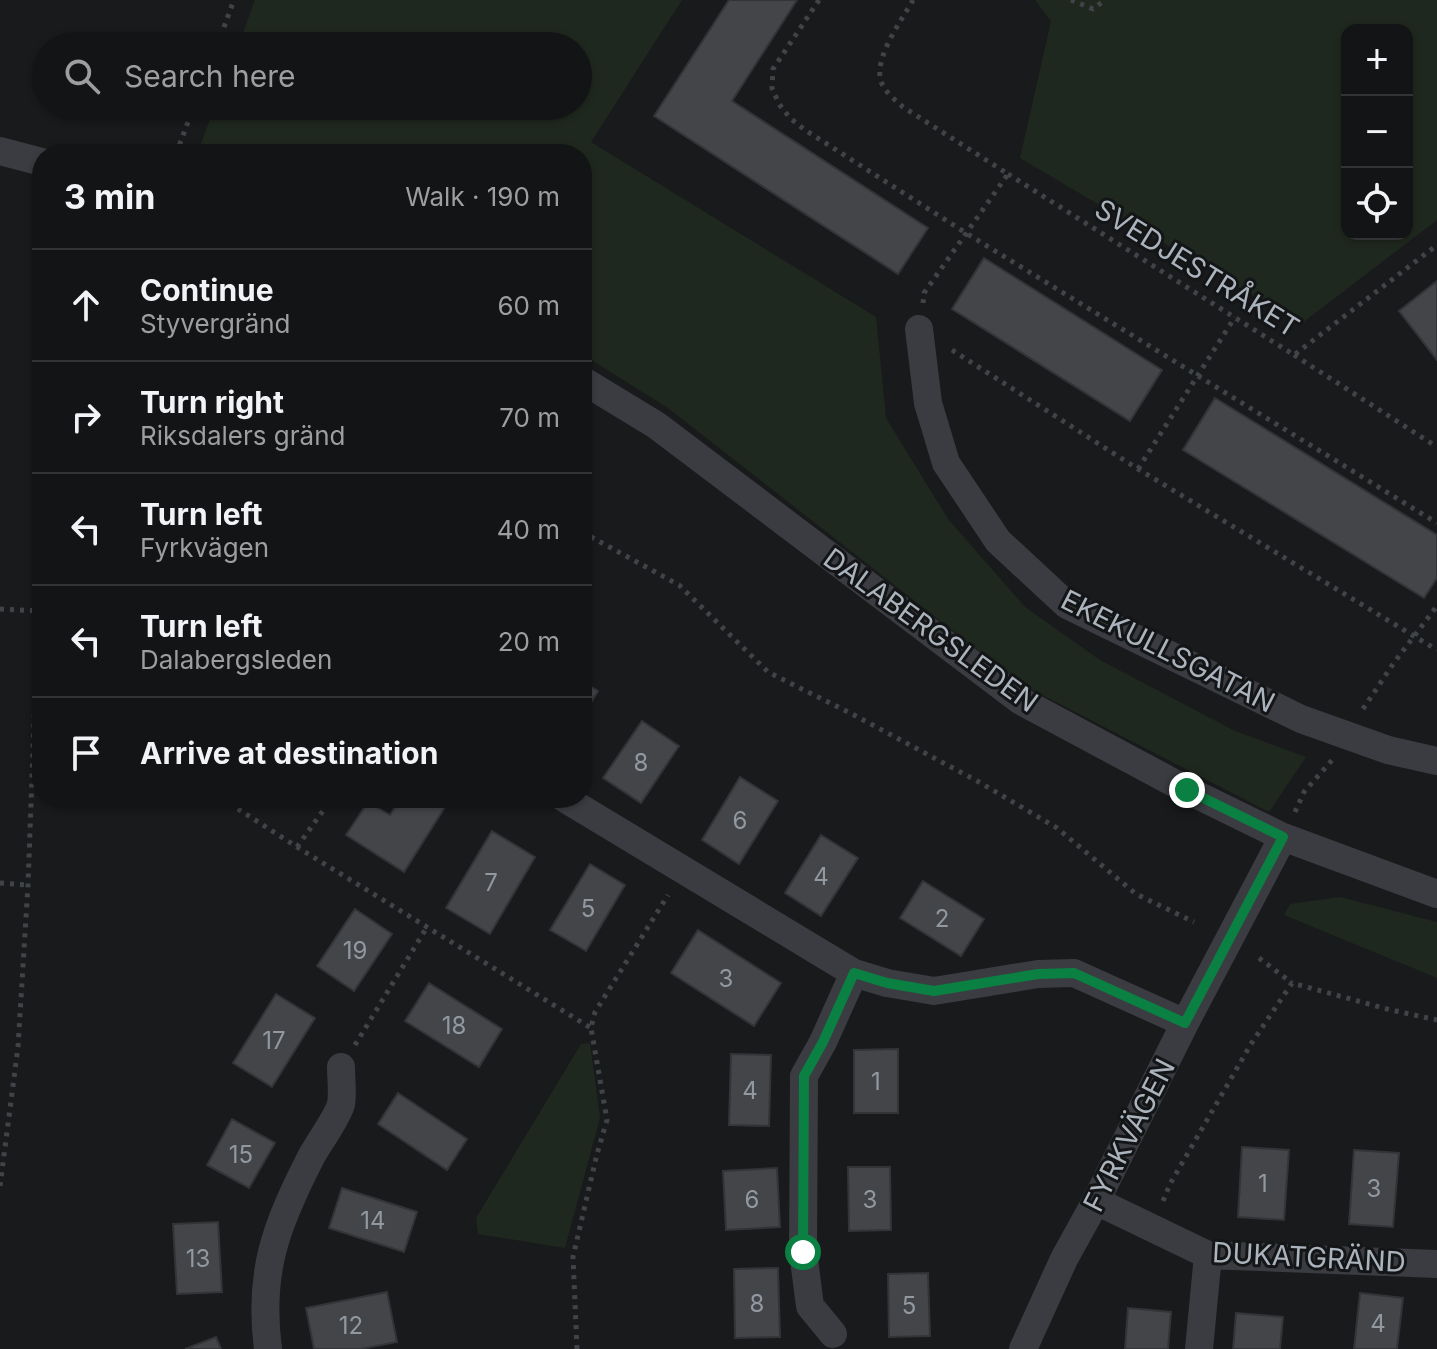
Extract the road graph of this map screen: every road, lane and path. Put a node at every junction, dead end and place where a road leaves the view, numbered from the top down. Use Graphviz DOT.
graph roads {
  1 [pos="234,0"];
  2 [pos="819,0"];
  3 [pos="913,0"];
  4 [pos="1071,0"];
  5 [pos="1105,0"];
  6 [pos="222,32"];
  7 [pos="189,120"];
  8 [pos="180,144"];
  9 [pos="0,151"];
  10 [pos="32,159"];
  11 [pos="1008,174"];
  12 [pos="966,233"];
  13 [pos="1437,245"];
  14 [pos="1235,317"];
  15 [pos="919,329"];
  16 [pos="1294,355"];
  17 [pos="1198,375"];
  18 [pos="592,386"];
  19 [pos="1437,447"];
  20 [pos="1138,469"];
  21 [pos="1437,523"];
  22 [pos="592,537"];
  23 [pos="0,609"];
  24 [pos="32,611"];
  25 [pos="1437,650"];
  26 [pos="1437,761"];
  27 [pos="33,808"];
  28 [pos="237,808"];
  29 [pos="325,808"];
  30 [pos="581,808"];
  31 [pos="1283,837"];
  32 [pos="297,847"];
  33 [pos="683,870"];
  34 [pos="0,883"];
  35 [pos="28,885"];
  36 [pos="1437,894"];
  37 [pos="1194,922"];
  38 [pos="427,927"];
  39 [pos="1259,958"];
  40 [pos="854,973"];
  41 [pos="1292,983"];
  42 [pos="1437,1020"];
  43 [pos="1185,1023"];
  44 [pos="591,1028"];
  45 [pos="341,1067"];
  46 [pos="0,1186"];
  47 [pos="1096,1201"];
  48 [pos="1152,1230"];
  49 [pos="1208,1255"];
  50 [pos="1437,1264"];
  51 [pos="833,1334"];
  52 [pos="268,1349"];
  53 [pos="577,1349"];
  54 [pos="1023,1349"];
  55 [pos="1199,1349"];
  1 -- 6 [label="path"];
  2 -- 12 [label="path"];
  3 -- 11 [label="path, SVEDJESTRÅKET"];
  4 -- 5 [label="path"];
  7 -- 8 [label="path"];
  9 -- 10 [label="street"];
  11 -- 12 [label="path"];
  11 -- 14 [label="path, SVEDJESTRÅKET"];
  12 -- 15 [label="path"];
  12 -- 17 [label="path"];
  13 -- 16 [label="path, SVEDJESTRÅKET"];
  14 -- 16 [label="path, SVEDJESTRÅKET"];
  14 -- 17 [label="path"];
  15 -- 20 [label="path"];
  15 -- 26 [label="street, EKEKULLSGATAN"];
  16 -- 19 [label="path"];
  17 -- 20 [label="path"];
  17 -- 21 [label="path"];
  18 -- 31 [label="street, DALABERGSLEDEN"];
  20 -- 25 [label="path"];
  22 -- 37 [label="path"];
  23 -- 24 [label="path"];
  27 -- 35 [label="path"];
  28 -- 32 [label="path"];
  29 -- 32 [label="path"];
  30 -- 33 [label="street"];
  31 -- 36 [label="street, DALABERGSLEDEN"];
  31 -- 43 [label="street, FYRKVÄGEN"];
  32 -- 38 [label="path"];
  33 -- 40 [label="street"];
  33 -- 44 [label="path"];
  34 -- 35 [label="path"];
  35 -- 46 [label="path"];
  38 -- 44 [label="path"];
  38 -- 45 [label="path"];
  39 -- 41 [label="path"];
  40 -- 43 [label="street"];
  40 -- 51 [label="street"];
  41 -- 42 [label="path"];
  41 -- 48 [label="path"];
  43 -- 47 [label="street, FYRKVÄGEN"];
  44 -- 53 [label="path"];
  45 -- 52 [label="street"];
  47 -- 48 [label="street, DUKATGRÄND"];
  47 -- 54 [label="street, FYRKVÄGEN"];
  48 -- 49 [label="street, DUKATGRÄND"];
  49 -- 50 [label="street, DUKATGRÄND"];
  49 -- 55 [label="street"];
}
